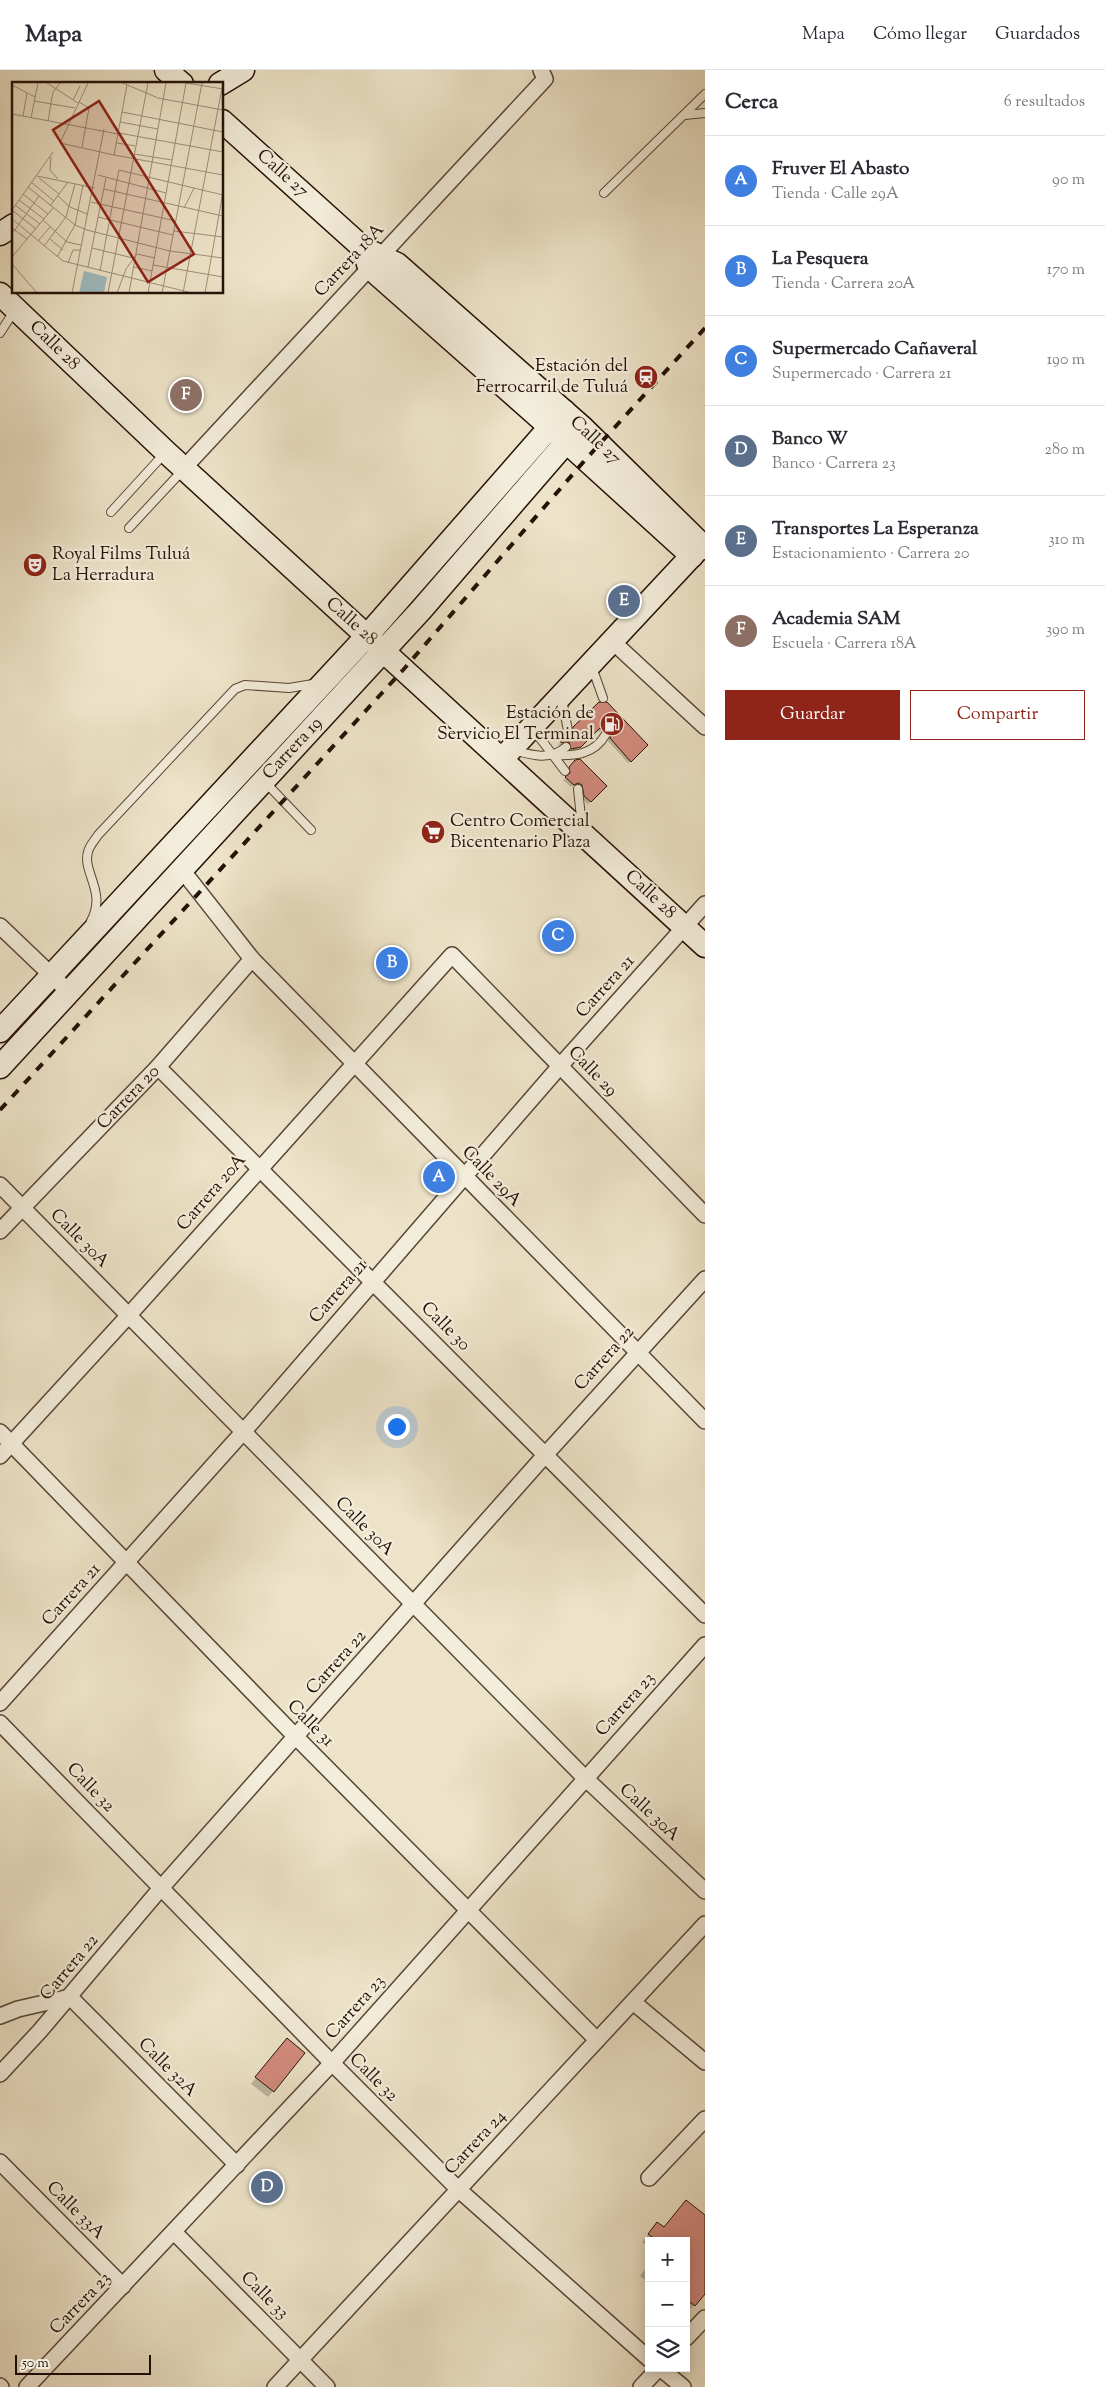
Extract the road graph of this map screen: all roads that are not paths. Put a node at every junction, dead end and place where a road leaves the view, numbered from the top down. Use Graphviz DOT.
graph roads {
  1 [pos="166,70"];
  2 [pos="243,70"];
  3 [pos="543,75"];
  4 [pos="180,82"];
  5 [pos="223,82"];
  6 [pos="705,94"];
  7 [pos="705,113"];
  8 [pos="685,115"];
  9 [pos="224,123"];
  10 [pos="604,193"];
  11 [pos="12,226"];
  12 [pos="0,234"];
  13 [pos="371,257"];
  14 [pos="8,302"];
  15 [pos="0,333"];
  16 [pos="565,426"];
  17 [pos="166,452"];
  18 [pos="183,469"];
  19 [pos="112,512"];
  20 [pos="129,528"];
  21 [pos="701,548"];
  22 [pos="612,641"];
  23 [pos="374,644"];
  24 [pos="591,664"];
  25 [pos="330,675"];
  26 [pos="562,695"];
  27 [pos="603,698"];
  28 [pos="532,727"];
  29 [pos="705,727"];
  30 [pos="568,732"];
  31 [pos="606,734"];
  32 [pos="566,747"];
  33 [pos="507,754"];
  34 [pos="553,756"];
  35 [pos="565,771"];
  36 [pos="264,781"];
  37 [pos="578,789"];
  38 [pos="311,830"];
  39 [pos="583,834"];
  40 [pos="182,870"];
  41 [pos="705,904"];
  42 [pos="0,926"];
  43 [pos="684,927"];
  44 [pos="705,946"];
  45 [pos="75,950"];
  46 [pos="452,955"];
  47 [pos="252,959"];
  48 [pos="52,976"];
  49 [pos="69,992"];
  50 [pos="0,1031"];
  51 [pos="353,1064"];
  52 [pos="560,1066"];
  53 [pos="0,1067"];
  54 [pos="158,1067"];
  55 [pos="259,1168"];
  56 [pos="465,1177"];
  57 [pos="0,1185"];
  58 [pos="23,1208"];
  59 [pos="705,1215"];
  60 [pos="0,1231"];
  61 [pos="705,1279"];
  62 [pos="373,1282"];
  63 [pos="129,1315"];
  64 [pos="636,1352"];
  65 [pos="705,1420"];
  66 [pos="0,1432"];
  67 [pos="244,1432"];
  68 [pos="12,1443"];
  69 [pos="546,1454"];
  70 [pos="0,1456"];
  71 [pos="127,1562"];
  72 [pos="414,1604"];
  73 [pos="705,1615"];
  74 [pos="705,1646"];
  75 [pos="0,1702"];
  76 [pos="0,1723"];
  77 [pos="296,1736"];
  78 [pos="585,1778"];
  79 [pos="162,1888"];
  80 [pos="705,1891"];
  81 [pos="468,1910"];
  82 [pos="705,1924"];
  83 [pos="70,1997"];
  84 [pos="633,2002"];
  85 [pos="0,2016"];
  86 [pos="597,2040"];
  87 [pos="705,2062"];
  88 [pos="332,2063"];
  89 [pos="0,2074"];
  90 [pos="705,2119"];
  91 [pos="0,2162"];
  92 [pos="237,2165"];
  93 [pos="649,2178"];
  94 [pos="458,2189"];
  95 [pos="174,2232"];
  96 [pos="124,2286"];
  97 [pos="705,2318"];
  98 [pos="690,2334"];
  99 [pos="645,2355"];
  100 [pos="300,2360"];
  101 [pos="655,2372"];
  102 [pos="664,2372"];
  103 [pos="27,2387"];
  104 [pos="275,2387"];
  105 [pos="327,2387"];
  106 [pos="641,2387"];
  107 [pos="683,2387"];
  1 -- 4 [label="main road"];
  2 -- 5 [label="main road"];
  3 -- 13 [label="street, Carrera 18A"];
  6 -- 8 [label="lane"];
  7 -- 8 [label="lane"];
  8 -- 10 [label="lane"];
  9 -- 13 [label="main road, Calle 27"];
  11 -- 12 [label="main road"];
  13 -- 16 [label="main road, Calle 27"];
  13 -- 18 [label="street, Carrera 18A"];
  14 -- 15 [label="lane"];
  14 -- 17 [label="main road, Calle 28"];
  16 -- 21 [label="main road, Calle 27"];
  16 -- 23 [label="main road, Carrera 19"];
  17 -- 18 [label="main road, Calle 28"];
  17 -- 19 [label="lane"];
  18 -- 20 [label="lane"];
  18 -- 23 [label="main road, Calle 28"];
  21 -- 22 [label="main road"];
  22 -- 24 [label="main road"];
  22 -- 29 [label="street"];
  23 -- 25 [label="main road, Carrera 19"];
  23 -- 33 [label="main road, Calle 28"];
  23 -- 36 [label="main road, Carrera 19"];
  24 -- 26 [label="main road"];
  24 -- 27 [label="lane"];
  25 -- 45 [label="main road, Carrera 19"];
  25 -- 45 [label="lane"];
  26 -- 28 [label="main road"];
  26 -- 30 [label="lane"];
  28 -- 33 [label="main road"];
  28 -- 34 [label="lane"];
  31 -- 34 [label="lane"];
  32 -- 34 [label="lane"];
  33 -- 34 [label="lane"];
  33 -- 39 [label="main road, Calle 28"];
  34 -- 35 [label="lane"];
  36 -- 38 [label="lane"];
  36 -- 40 [label="main road, Carrera 19"];
  37 -- 39 [label="lane"];
  39 -- 43 [label="main road, Calle 28"];
  40 -- 47 [label="street, Calle 29A"];
  40 -- 49 [label="main road, Carrera 19"];
  41 -- 43 [label="street, Carrera 21"];
  42 -- 48 [label="street"];
  43 -- 44 [label="main road, Calle 28"];
  43 -- 52 [label="street, Carrera 21"];
  45 -- 48 [label="main road, Carrera 19"];
  46 -- 51 [label="street, Carrera 20A"];
  46 -- 52 [label="street, Calle 29"];
  47 -- 51 [label="street, Calle 29A"];
  47 -- 54 [label="street, Carrera 20"];
  48 -- 49 [label="street"];
  48 -- 50 [label="main road, Carrera 19"];
  49 -- 53 [label="main road, Carrera 19"];
  51 -- 55 [label="street, Carrera 20A"];
  51 -- 56 [label="street, Calle 29A"];
  52 -- 56 [label="street, Carrera 21"];
  52 -- 59 [label="street, Calle 29"];
  54 -- 55 [label="street, Calle 30"];
  54 -- 58 [label="street, Carrera 20"];
  55 -- 62 [label="street, Calle 30"];
  55 -- 63 [label="street, Carrera 20A"];
  56 -- 62 [label="street, Carrera 21"];
  56 -- 64 [label="street, Calle 29A"];
  57 -- 58 [label="street, Calle 30A"];
  58 -- 60 [label="street, Carrera 20"];
  58 -- 63 [label="street, Calle 30A"];
  61 -- 64 [label="street, Carrera 22"];
  62 -- 67 [label="street, Carrera 21"];
  62 -- 69 [label="street, Calle 30"];
  63 -- 67 [label="street, Calle 30A"];
  63 -- 68 [label="street, Carrera 20A"];
  64 -- 65 [label="street, Calle 29A"];
  64 -- 69 [label="street, Carrera 22"];
  66 -- 68 [label="street, Calle 31"];
  67 -- 71 [label="street, Carrera 21"];
  67 -- 72 [label="street, Calle 30A"];
  68 -- 70 [label="street, Carrera 20A"];
  68 -- 71 [label="street, Calle 31"];
  69 -- 72 [label="street, Carrera 22"];
  69 -- 73 [label="street, Calle 30"];
  71 -- 75 [label="street, Carrera 21"];
  71 -- 77 [label="street, Calle 31"];
  72 -- 77 [label="street, Carrera 22"];
  72 -- 78 [label="street, Calle 30A"];
  74 -- 78 [label="street, Carrera 23"];
  76 -- 79 [label="street, Calle 32"];
  77 -- 79 [label="street, Carrera 22"];
  77 -- 81 [label="street, Calle 31"];
  78 -- 80 [label="street, Calle 30A"];
  78 -- 81 [label="street, Carrera 23"];
  79 -- 83 [label="street, Carrera 22"];
  79 -- 88 [label="street, Calle 32"];
  81 -- 86 [label="street, Calle 31"];
  81 -- 88 [label="street, Carrera 23"];
  82 -- 84 [label="street, Carrera 24"];
  83 -- 85 [label="street"];
  83 -- 89 [label="street, Carrera 22"];
  83 -- 92 [label="street, Calle 32A"];
  84 -- 86 [label="street, Carrera 24"];
  84 -- 87 [label="street"];
  86 -- 94 [label="street, Carrera 24"];
  88 -- 92 [label="street, Carrera 23"];
  88 -- 94 [label="street, Calle 32"];
  90 -- 93 [label="street"];
  91 -- 96 [label="street, Calle 33A"];
  92 -- 95 [label="street, Carrera 23"];
  94 -- 99 [label="street, Calle 32"];
  94 -- 100 [label="street, Carrera 24"];
  95 -- 96 [label="street, Carrera 23"];
  95 -- 100 [label="street, Calle 33"];
  96 -- 103 [label="street, Carrera 23"];
  97 -- 98 [label="street"];
  100 -- 104 [label="street, Carrera 24"];
  100 -- 105 [label="street, Calle 33"];
  101 -- 106 [label="street"];
  102 -- 107 [label="street"];
}
